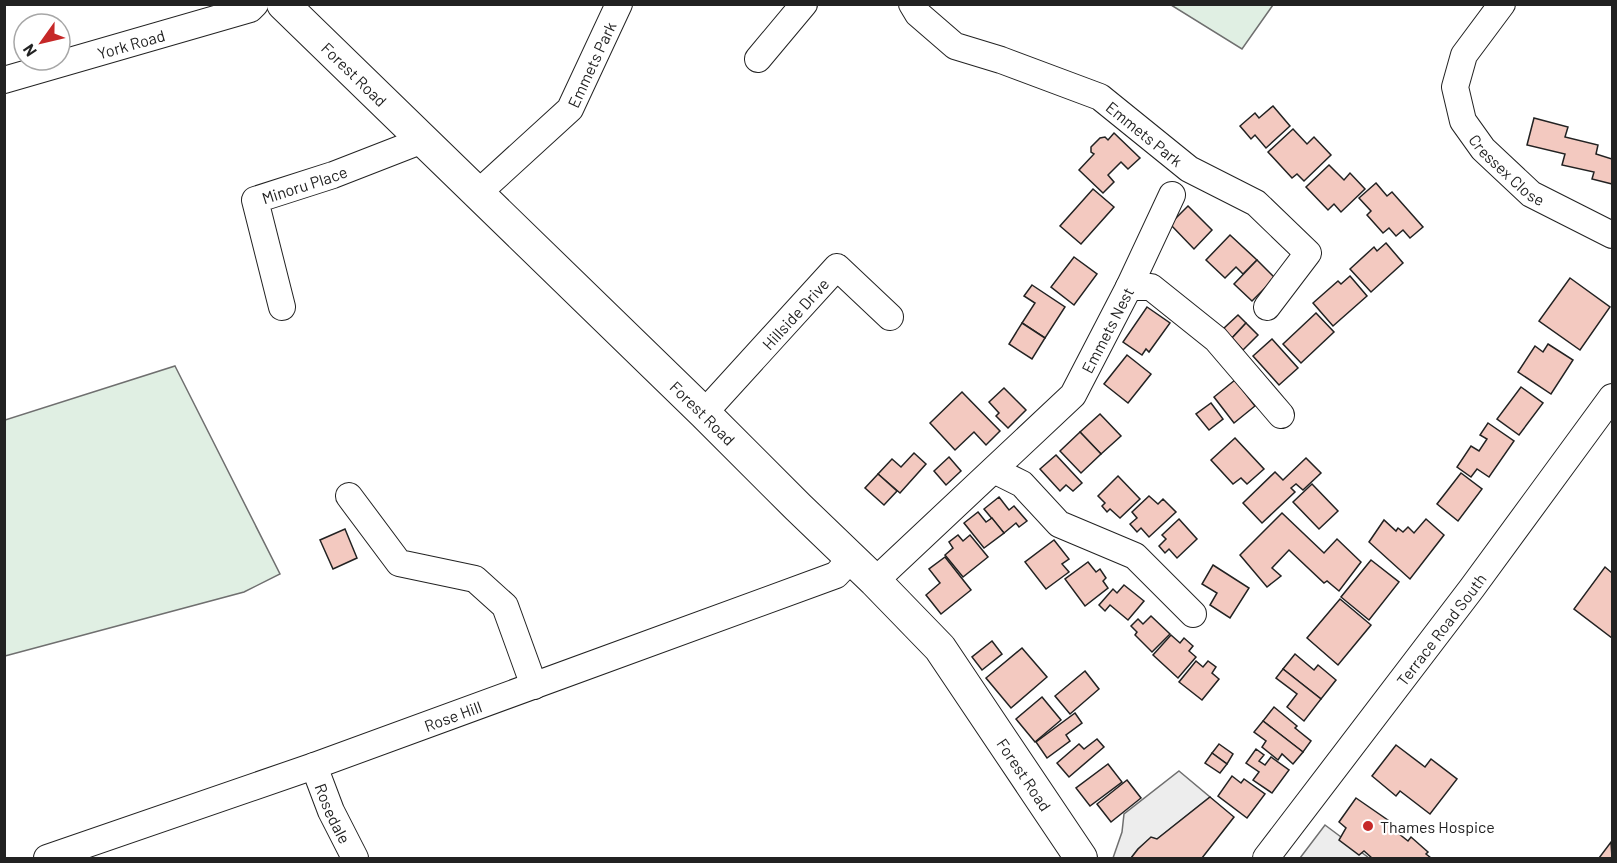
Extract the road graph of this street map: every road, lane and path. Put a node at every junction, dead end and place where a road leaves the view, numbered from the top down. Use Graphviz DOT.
graph roads {
  1 [pos="255,4"];
  2 [pos="283,4"];
  3 [pos="619,4"];
  4 [pos="804,4"];
  5 [pos="912,4"];
  6 [pos="1502,4"];
  7 [pos="758,59"];
  8 [pos="4,80"];
  9 [pos="423,140"];
  10 [pos="478,193"];
  11 [pos="1172,195"];
  12 [pos="1612,235"];
  13 [pos="1129,287"];
  14 [pos="1267,307"];
  15 [pos="282,308"];
  16 [pos="891,317"];
  17 [pos="1612,397"];
  18 [pos="704,413"];
  19 [pos="1281,415"];
  20 [pos="994,470"];
  21 [pos="349,496"];
  22 [pos="851,559"];
  23 [pos="875,581"];
  24 [pos="1193,614"];
  25 [pos="534,686"];
  26 [pos="314,766"];
  27 [pos="47,858"];
  28 [pos="356,858"];
  29 [pos="1081,858"];
  30 [pos="1266,858"];
  1 -- 8 [label="street, York Road"];
  2 -- 9 [label="main road, Forest Road"];
  3 -- 10 [label="street, Emmets Park"];
  4 -- 7 [label="street"];
  5 -- 14 [label="street, Emmets Park"];
  6 -- 12 [label="street, Cressex Close"];
  9 -- 10 [label="main road, Forest Road"];
  9 -- 15 [label="street, Minoru Place"];
  10 -- 18 [label="main road, Forest Road"];
  11 -- 13 [label="street"];
  13 -- 19 [label="street, Emmets Nest"];
  13 -- 20 [label="street, Emmets Nest"];
  16 -- 18 [label="street, Hillside Drive"];
  17 -- 30 [label="street, Terrace Road South"];
  18 -- 22 [label="main road, Forest Road"];
  20 -- 23 [label="street, Emmets Nest"];
  20 -- 24 [label="street"];
  21 -- 25 [label="street"];
  22 -- 23 [label="main road, Forest Road"];
  22 -- 25 [label="street, Rose Hill"];
  23 -- 29 [label="main road, Forest Road"];
  25 -- 26 [label="street, Rose Hill"];
  26 -- 27 [label="street, Rose Hill"];
  26 -- 28 [label="street, Rosedale"];
}
